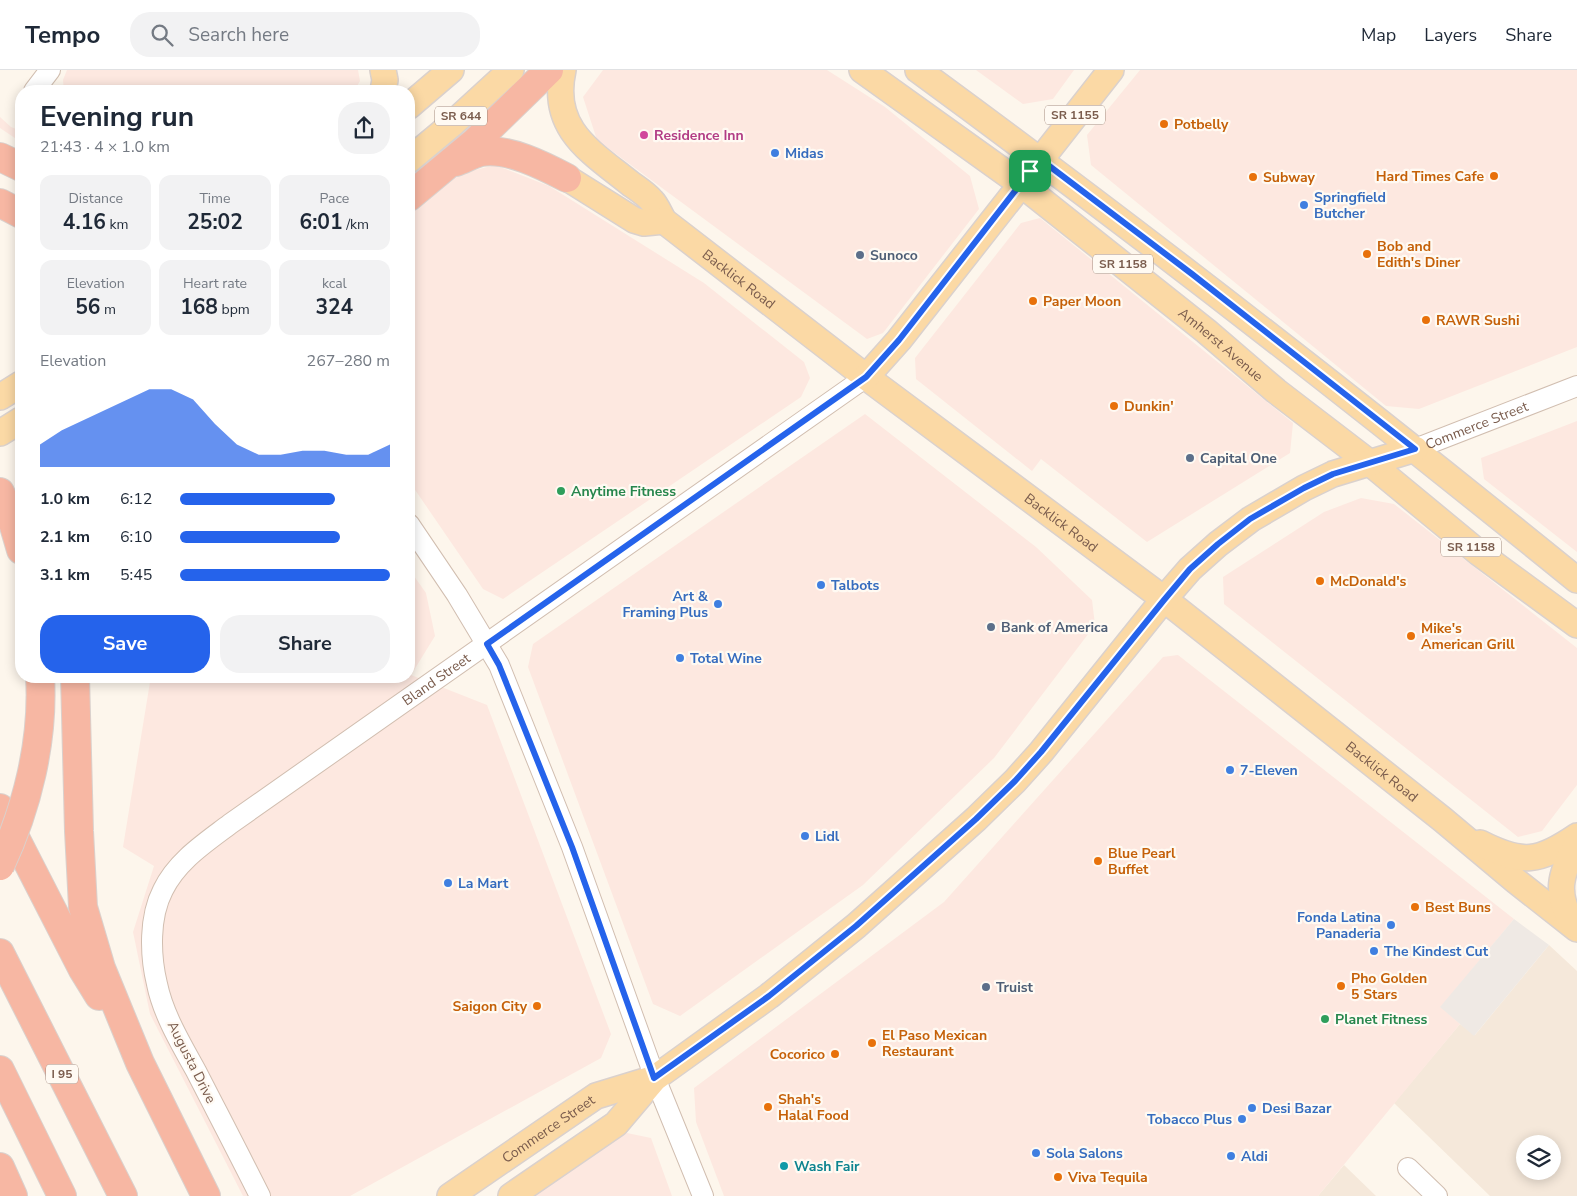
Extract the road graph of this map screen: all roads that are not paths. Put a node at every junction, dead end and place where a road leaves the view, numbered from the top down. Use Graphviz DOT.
graph roads {
  1 [pos="50,70"];
  2 [pos="383,70"];
  3 [pos="451,70"];
  4 [pos="511,70"];
  5 [pos="549,70"];
  6 [pos="564,70"];
  7 [pos="862,70"];
  8 [pos="918,70"];
  9 [pos="1111,70"];
  10 [pos="39,85"];
  11 [pos="385,85"];
  12 [pos="415,101"];
  13 [pos="415,155"];
  14 [pos="0,157"];
  15 [pos="1040,159"];
  16 [pos="15,164"];
  17 [pos="448,166"];
  18 [pos="567,178"];
  19 [pos="1022,184"];
  20 [pos="415,192"];
  21 [pos="0,203"];
  22 [pos="15,211"];
  23 [pos="664,221"];
  24 [pos="866,377"];
  25 [pos="1577,386"];
  26 [pos="15,388"];
  27 [pos="0,397"];
  28 [pos="15,424"];
  29 [pos="0,433"];
  30 [pos="1415,449"];
  31 [pos="1370,464"];
  32 [pos="0,492"];
  33 [pos="15,530"];
  34 [pos="415,533"];
  35 [pos="1577,580"];
  36 [pos="1164,600"];
  37 [pos="1577,625"];
  38 [pos="487,644"];
  39 [pos="40,683"];
  40 [pos="75,683"];
  41 [pos="0,808"];
  42 [pos="1456,830"];
  43 [pos="1577,836"];
  44 [pos="1577,844"];
  45 [pos="0,866"];
  46 [pos="154,920"];
  47 [pos="1577,929"];
  48 [pos="0,953"];
  49 [pos="140,1064"];
  50 [pos="0,1070"];
  51 [pos="654,1078"];
  52 [pos="0,1167"];
  53 [pos="1408,1168"];
  54 [pos="0,1186"];
  55 [pos="5,1196"];
  56 [pos="13,1196"];
  57 [pos="62,1196"];
  58 [pos="123,1196"];
  59 [pos="206,1196"];
  60 [pos="260,1196"];
  61 [pos="450,1196"];
  62 [pos="511,1196"];
  63 [pos="703,1196"];
  64 [pos="1437,1196"];
  1 -- 10 [label="street"];
  2 -- 11 [label="main road"];
  3 -- 12 [label="main road, SR 644"];
  4 -- 13 [label="main road, SR 644"];
  5 -- 17 [label="highway"];
  6 -- 23 [label="main road, Backlick Road"];
  7 -- 19 [label="main road, Amherst Avenue / SR 1158"];
  8 -- 15 [label="main road, SR 1158"];
  9 -- 15 [label="main road, Bland Street / SR 1155"];
  14 -- 16 [label="highway"];
  15 -- 19 [label="main road, Bland Street / SR 1155"];
  15 -- 30 [label="main road, SR 1158"];
  17 -- 18 [label="highway"];
  17 -- 20 [label="highway"];
  18 -- 23 [label="main road"];
  19 -- 24 [label="main road, Bland Street / SR 1155"];
  19 -- 31 [label="main road, Amherst Avenue / SR 1158"];
  21 -- 22 [label="highway"];
  23 -- 24 [label="main road, Backlick Road"];
  24 -- 36 [label="main road, Backlick Road"];
  24 -- 38 [label="street, Bland Street / SR 1155"];
  25 -- 30 [label="street, Commerce Street"];
  26 -- 27 [label="main road"];
  28 -- 29 [label="main road"];
  30 -- 31 [label="main road, Commerce Street"];
  30 -- 35 [label="main road, SR 1158"];
  31 -- 36 [label="main road, Commerce Street"];
  31 -- 37 [label="main road, Amherst Avenue / SR 1158"];
  32 -- 33 [label="highway"];
  34 -- 38 [label="street"];
  36 -- 42 [label="main road, Backlick Road"];
  36 -- 51 [label="main road, Commerce Street"];
  38 -- 46 [label="street, Bland Street"];
  38 -- 51 [label="street"];
  39 -- 45 [label="highway, bridge"];
  40 -- 49 [label="highway"];
  41 -- 49 [label="highway"];
  42 -- 43 [label="main road, Backlick Road"];
  42 -- 47 [label="main road, Backlick Road"];
  44 -- 47 [label="main road"];
  46 -- 60 [label="street, Augusta Drive"];
  48 -- 58 [label="highway, I 95"];
  49 -- 59 [label="highway"];
  50 -- 57 [label="highway"];
  51 -- 61 [label="main road, Commerce Street"];
  51 -- 62 [label="main road, Commerce Street"];
  51 -- 63 [label="street"];
  52 -- 56 [label="highway"];
  53 -- 64 [label="street"];
  54 -- 55 [label="highway"];
}
